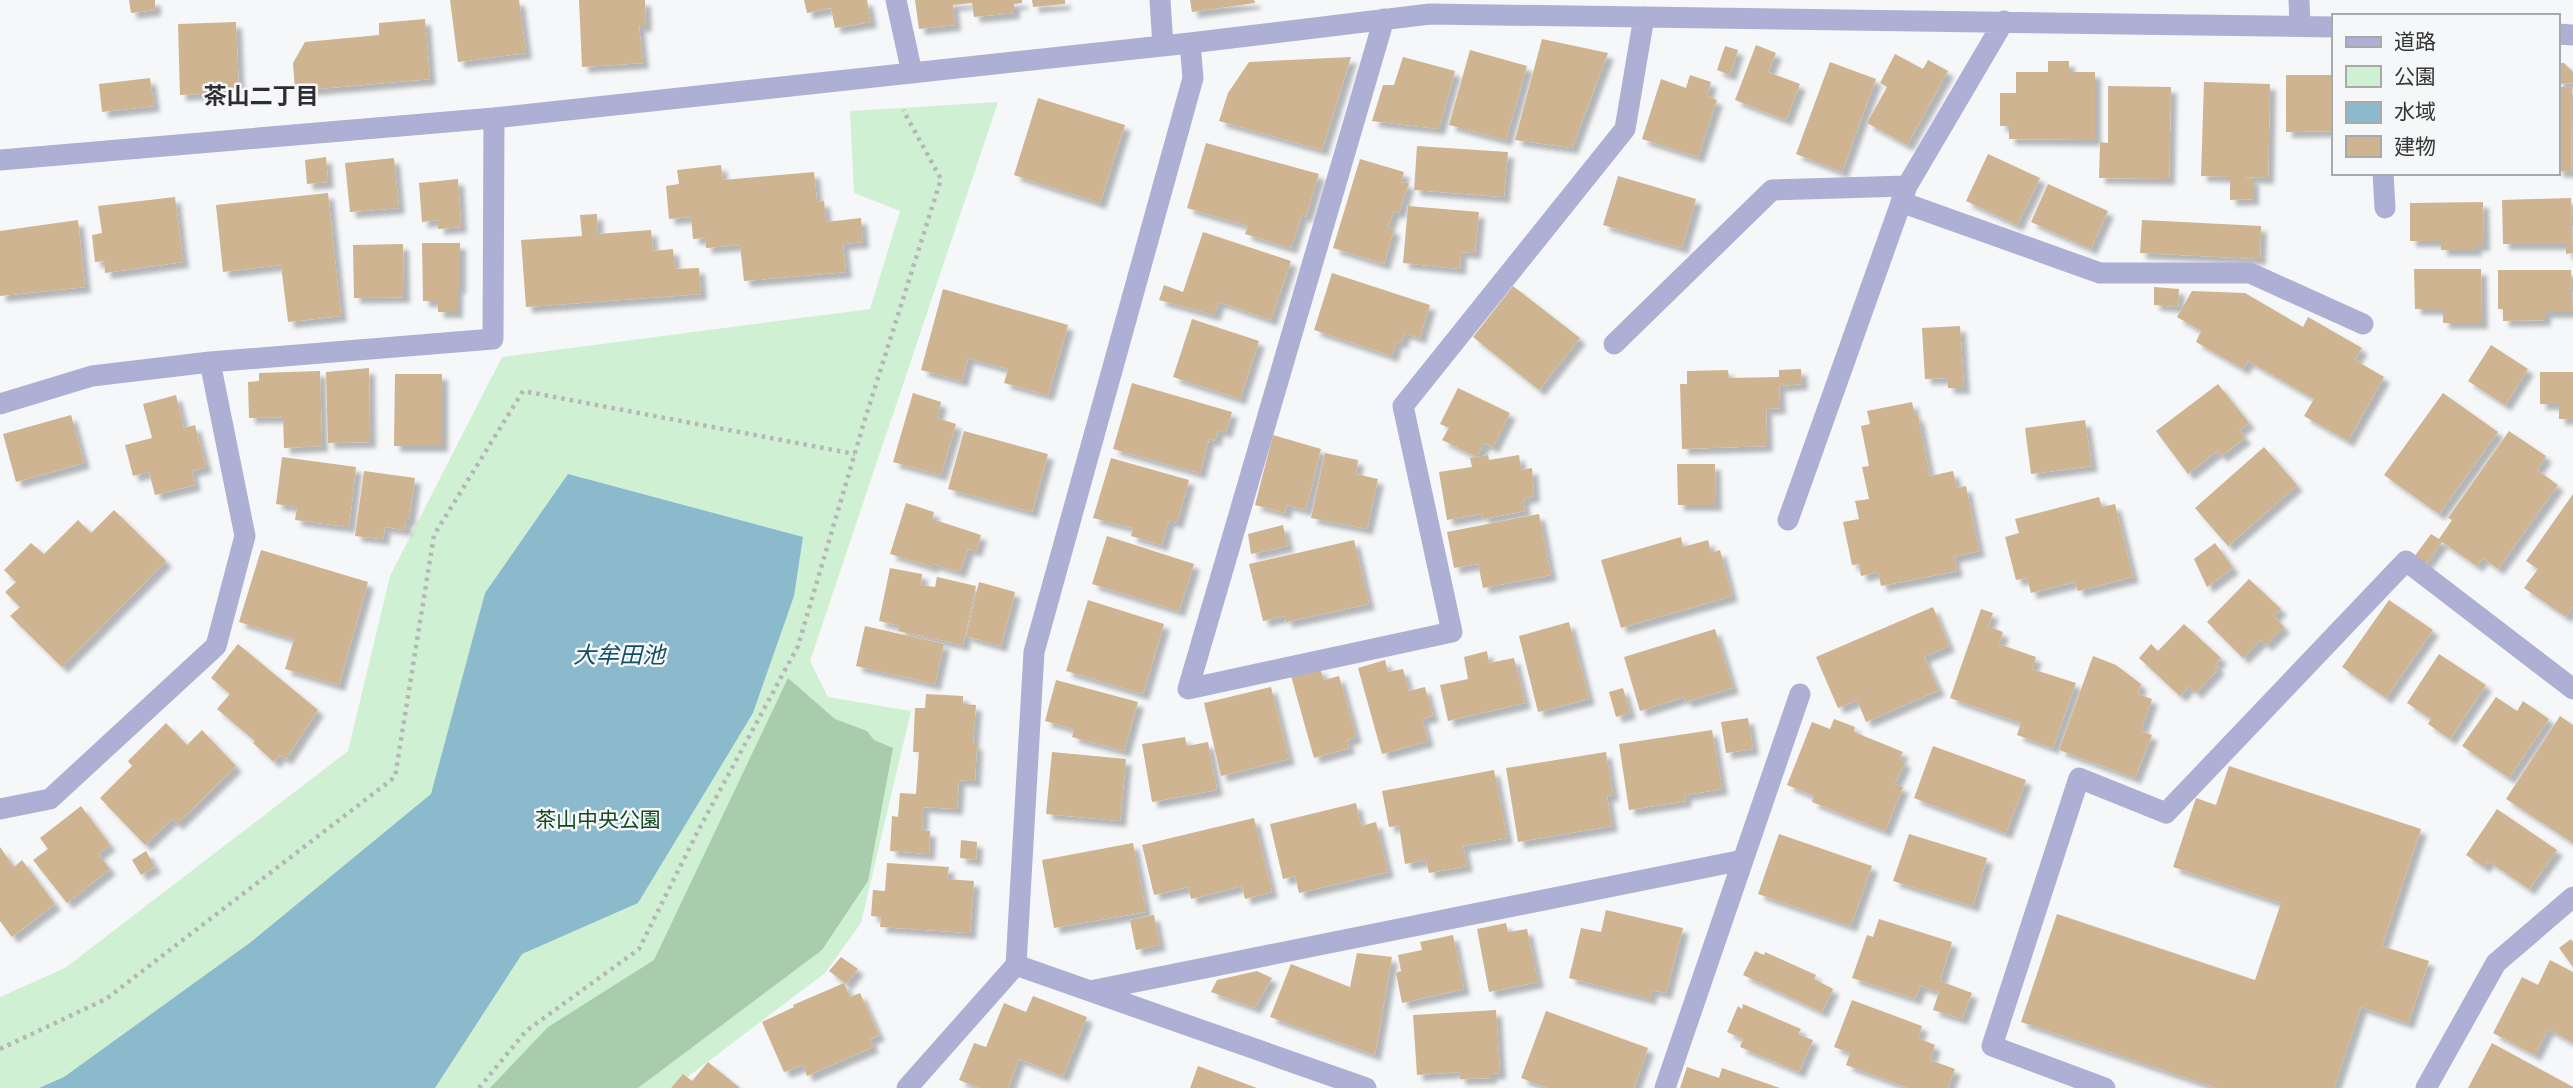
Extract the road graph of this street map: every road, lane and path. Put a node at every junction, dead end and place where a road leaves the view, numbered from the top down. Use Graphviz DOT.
graph roads {
  1 [pos="896,0"];
  2 [pos="1160,0"];
  3 [pos="2299,0"];
  4 [pos="1430,7"];
  5 [pos="1644,17"];
  6 [pos="1384,19"];
  7 [pos="2004,21"];
  8 [pos="2300,26"];
  9 [pos="2332,27"];
  10 [pos="1191,43"];
  11 [pos="1163,46"];
  12 [pos="912,73"];
  13 [pos="883,76"];
  14 [pos="494,118"];
  15 [pos="0,160"];
  16 [pos="2383,175"];
  17 [pos="1904,194"];
  18 [pos="2385,208"];
  19 [pos="2363,324"];
  20 [pos="1614,344"];
  21 [pos="210,362"];
  22 [pos="0,404"];
  23 [pos="855,454"];
  24 [pos="1788,520"];
  25 [pos="2573,689"];
  26 [pos="1800,694"];
  27 [pos="0,809"];
  28 [pos="1744,860"];
  29 [pos="2573,897"];
  30 [pos="1016,965"];
  31 [pos="1090,991"];
  32 [pos="0,1049"];
  33 [pos="479,1088"];
  34 [pos="906,1088"];
  35 [pos="1366,1088"];
  36 [pos="1665,1088"];
  37 [pos="2105,1088"];
  38 [pos="2426,1088"];
  1 -- 12 [label="street"];
  2 -- 11 [label="street"];
  3 -- 8 [label="street"];
  4 -- 5 [label="street"];
  4 -- 6 [label="street"];
  5 -- 6 [label="street"];
  5 -- 7 [label="street"];
  6 -- 10 [label="street"];
  7 -- 8 [label="street"];
  7 -- 17 [label="street"];
  8 -- 9 [label="street"];
  10 -- 11 [label="street"];
  10 -- 30 [label="street"];
  11 -- 12 [label="street"];
  12 -- 13 [label="street"];
  13 -- 14 [label="street"];
  13 -- 23 [label="path"];
  14 -- 15 [label="street"];
  14 -- 21 [label="street"];
  16 -- 18 [label="street"];
  17 -- 19 [label="street"];
  17 -- 20 [label="street"];
  17 -- 24 [label="street"];
  21 -- 22 [label="street"];
  21 -- 27 [label="street"];
  23 -- 32 [label="path"];
  23 -- 33 [label="path"];
  25 -- 37 [label="street"];
  26 -- 28 [label="street"];
  28 -- 31 [label="street"];
  28 -- 36 [label="street"];
  29 -- 38 [label="street"];
  30 -- 31 [label="street"];
  30 -- 34 [label="street"];
  31 -- 35 [label="street"];
}
